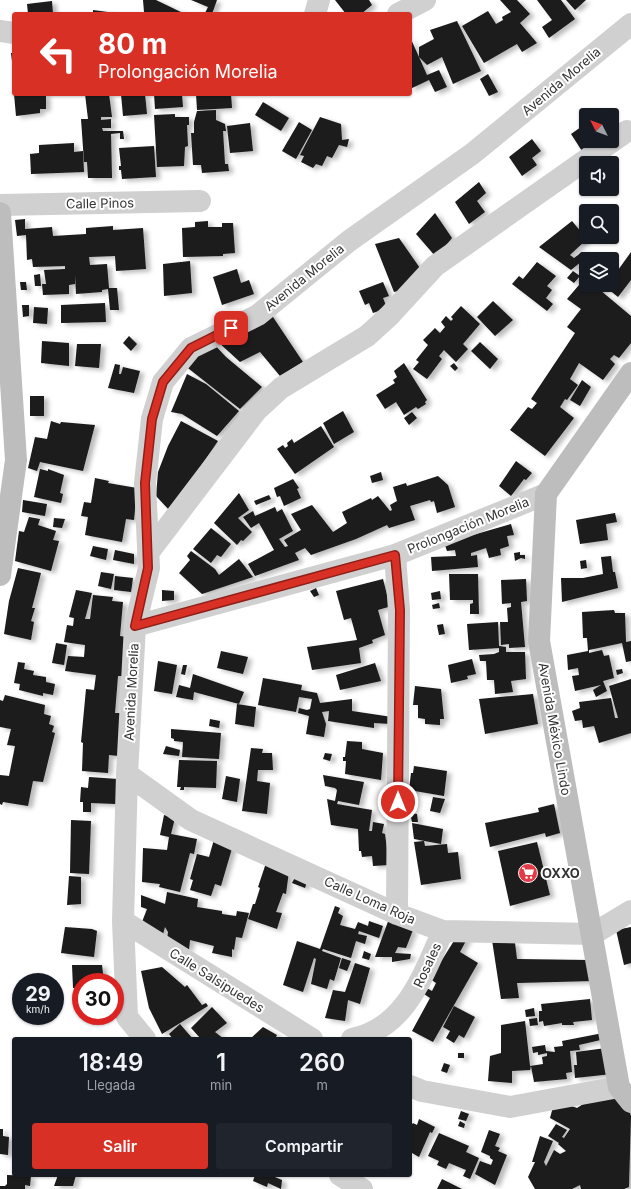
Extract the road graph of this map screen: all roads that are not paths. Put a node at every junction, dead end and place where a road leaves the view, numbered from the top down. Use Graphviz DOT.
graph roads {
  1 [pos="319,0"];
  2 [pos="425,0"];
  3 [pos="316,12"];
  4 [pos="402,12"];
  5 [pos="631,24"];
  6 [pos="0,31"];
  7 [pos="12,33"];
  8 [pos="627,131"];
  9 [pos="200,201"];
  10 [pos="0,205"];
  11 [pos="0,212"];
  12 [pos="5,359"];
  13 [pos="631,373"];
  14 [pos="546,494"];
  15 [pos="148,553"];
  16 [pos="395,555"];
  17 [pos="0,575"];
  18 [pos="135,626"];
  19 [pos="127,774"];
  20 [pos="631,911"];
  21 [pos="397,914"];
  22 [pos="123,921"];
  23 [pos="442,931"];
  24 [pos="593,934"];
  25 [pos="143,1037"];
  26 [pos="309,1037"];
  27 [pos="361,1037"];
  28 [pos="412,1087"];
  29 [pos="625,1095"];
  30 [pos="343,1177"];
  31 [pos="362,1189"];
  1 -- 3 [label="street"];
  2 -- 4 [label="street"];
  5 -- 15 [label="street, Avenida Morelia"];
  6 -- 7 [label="street"];
  8 -- 15 [label="street"];
  9 -- 10 [label="street, Calle Pinos"];
  11 -- 12 [label="street"];
  12 -- 17 [label="street"];
  13 -- 14 [label="street"];
  14 -- 16 [label="street, Prolongación Morelia"];
  14 -- 24 [label="street, Avenida México Lindo"];
  15 -- 18 [label="street, Avenida Morelia"];
  16 -- 18 [label="street, Prolongación Morelia"];
  16 -- 21 [label="street"];
  18 -- 19 [label="street, Avenida Morelia"];
  19 -- 21 [label="street, Calle Loma Roja"];
  19 -- 22 [label="street, Avenida Morelia"];
  20 -- 24 [label="street"];
  21 -- 23 [label="street, Calle Loma Roja"];
  22 -- 25 [label="street, Avenida Morelia"];
  22 -- 26 [label="street, Calle Salsipuedes"];
  23 -- 24 [label="street, Calle Loma Roja"];
  23 -- 27 [label="street, Rosales"];
  24 -- 29 [label="street, Avenida México Lindo"];
  28 -- 29 [label="street"];
  30 -- 31 [label="street"];
}
